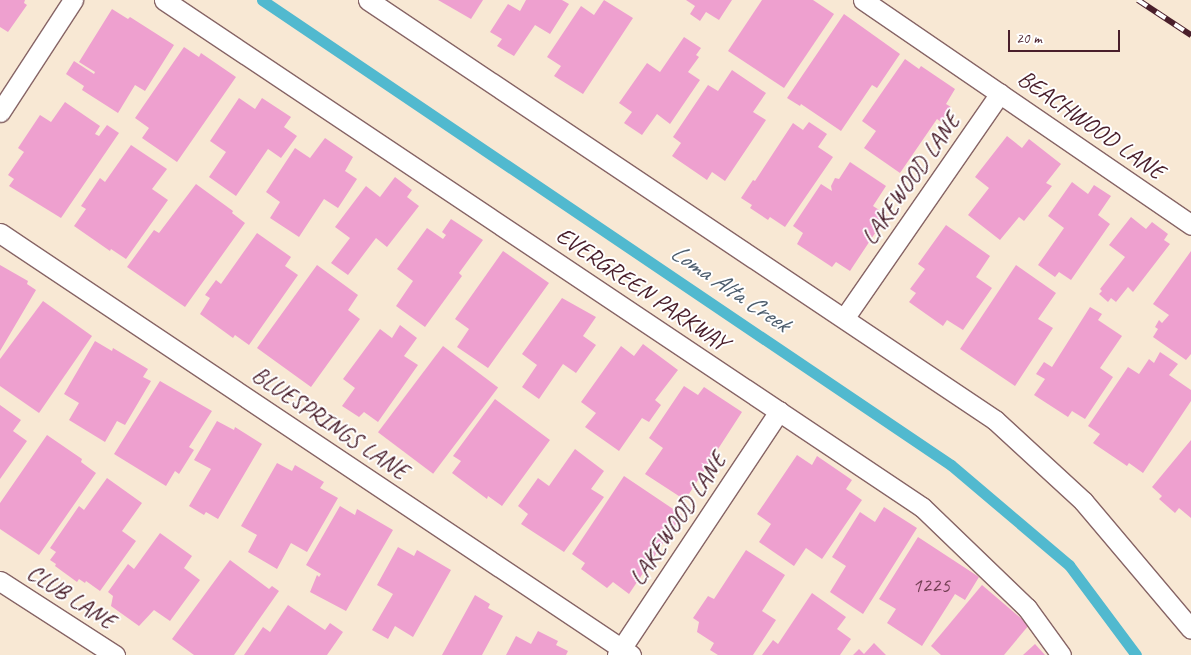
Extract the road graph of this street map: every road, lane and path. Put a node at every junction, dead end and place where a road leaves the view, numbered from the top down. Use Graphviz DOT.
graph roads {
  1 [pos="73,0"];
  2 [pos="164,0"];
  3 [pos="368,0"];
  4 [pos="863,0"];
  5 [pos="1000,93"];
  6 [pos="0,112"];
  7 [pos="1191,225"];
  8 [pos="0,233"];
  9 [pos="845,318"];
  10 [pos="779,411"];
  11 [pos="0,581"];
  12 [pos="1191,628"];
  13 [pos="624,653"];
  14 [pos="114,655"];
  15 [pos="1061,655"];
  1 -- 6 [label="lane"];
  2 -- 10 [label="lane, EVERGREEN PARKWAY"];
  3 -- 9 [label="lane"];
  4 -- 5 [label="lane, BEACHWOOD LANE"];
  5 -- 7 [label="lane, BEACHWOOD LANE"];
  5 -- 9 [label="lane, LAKEWOOD LANE"];
  8 -- 13 [label="lane, BLUESPRINGS LANE"];
  9 -- 12 [label="lane"];
  10 -- 13 [label="lane, LAKEWOOD LANE"];
  10 -- 15 [label="lane, EVERGREEN PARKWAY"];
  11 -- 14 [label="lane, CLUB LANE"];
}
